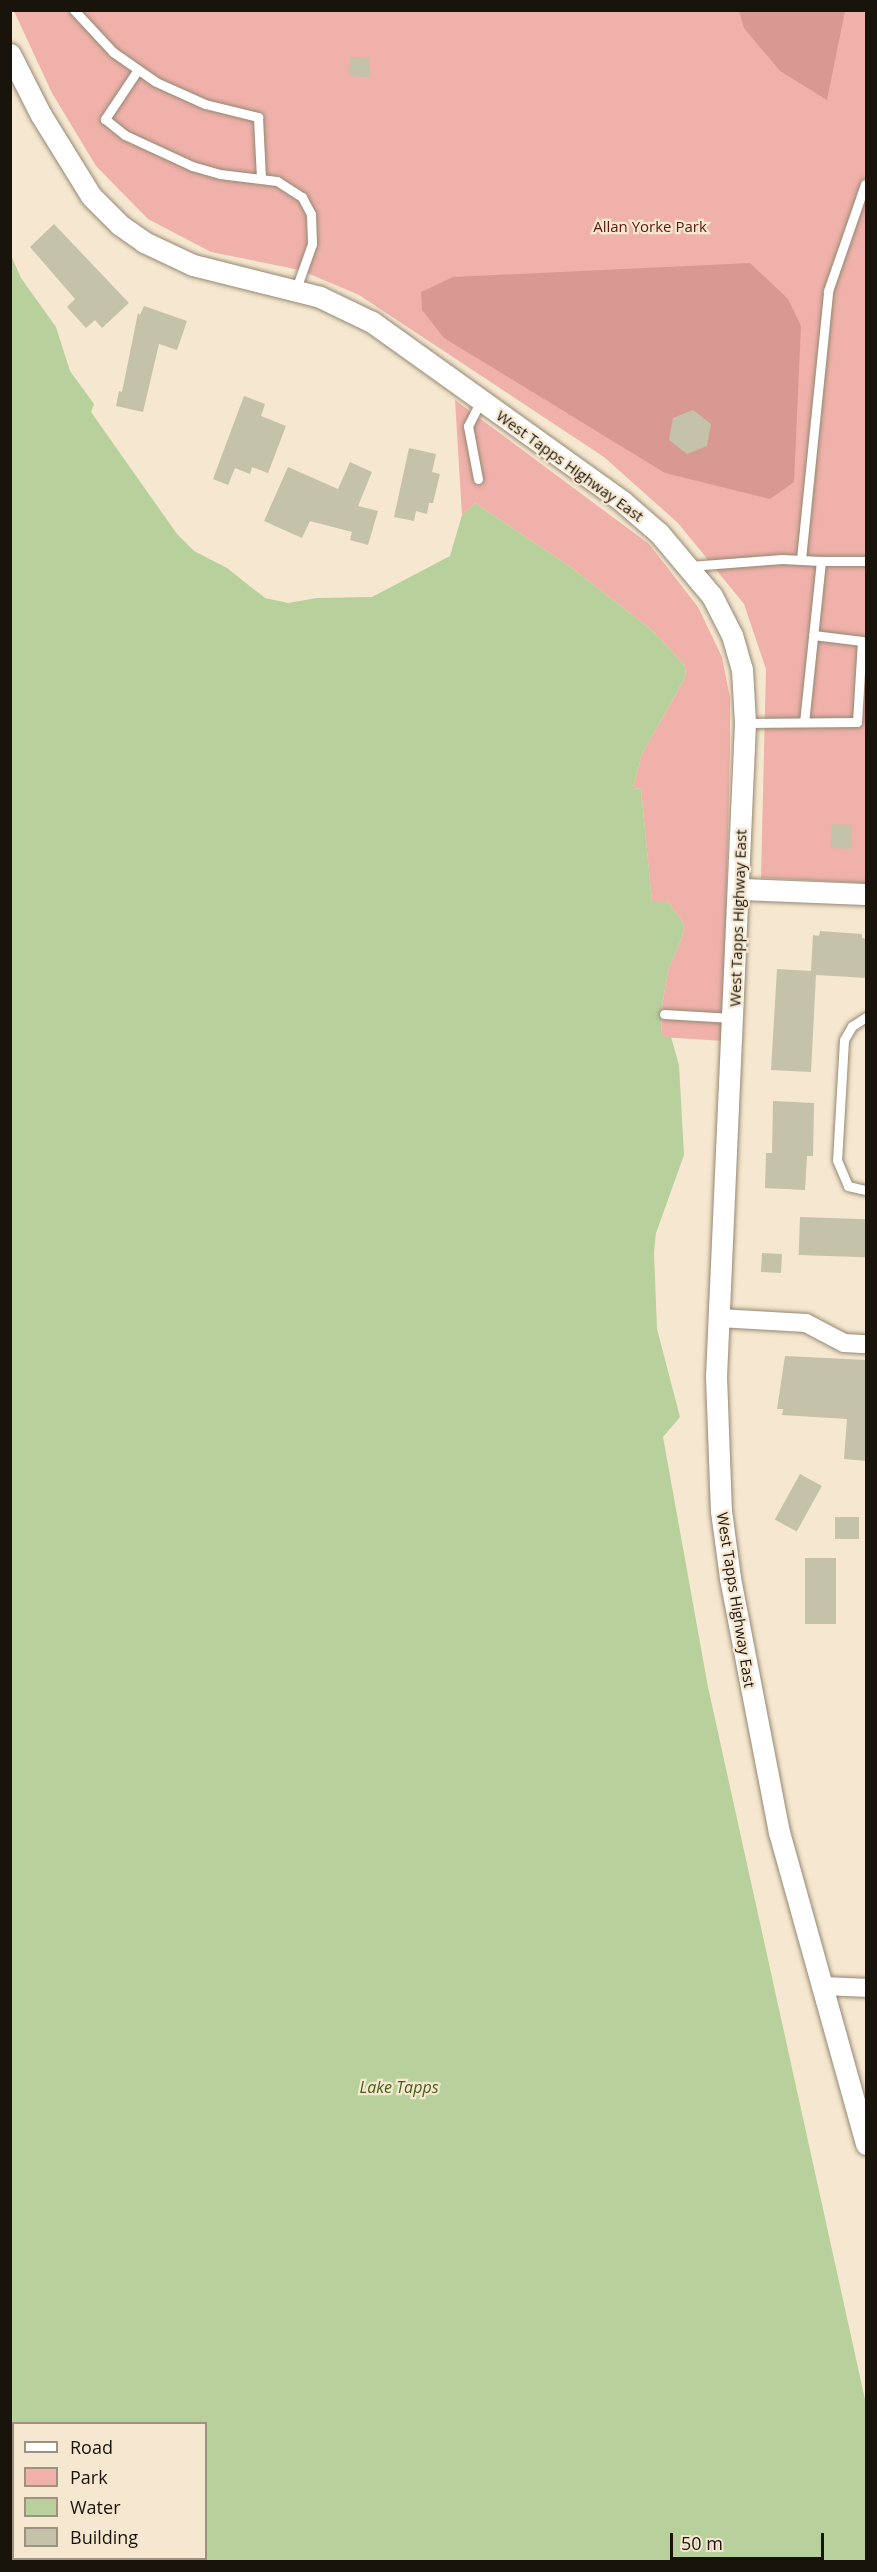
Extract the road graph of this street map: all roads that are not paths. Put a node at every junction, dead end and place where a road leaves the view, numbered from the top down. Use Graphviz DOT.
graph roads {
  1 [pos="74,10"];
  2 [pos="10,54"];
  3 [pos="137,70"];
  4 [pos="261,179"];
  5 [pos="865,184"];
  6 [pos="296,289"];
  7 [pos="481,400"];
  8 [pos="478,479"];
  9 [pos="801,559"];
  10 [pos="821,561"];
  11 [pos="867,561"];
  12 [pos="690,566"];
  13 [pos="813,635"];
  14 [pos="804,722"];
  15 [pos="745,723"];
  16 [pos="740,889"];
  17 [pos="867,894"];
  18 [pos="664,1014"];
  19 [pos="867,1017"];
  20 [pos="734,1018"];
  21 [pos="867,1190"];
  22 [pos="718,1318"];
  23 [pos="867,1344"];
  24 [pos="821,1986"];
  25 [pos="867,1988"];
  26 [pos="867,2144"];
  1 -- 3 [label="lane"];
  2 -- 6 [label="street, West Tapps Highway East"];
  3 -- 4 [label="lane"];
  3 -- 4 [label="lane"];
  4 -- 6 [label="lane"];
  5 -- 9 [label="lane"];
  6 -- 7 [label="street, West Tapps Highway East"];
  7 -- 8 [label="lane"];
  7 -- 12 [label="street, West Tapps Highway East"];
  9 -- 10 [label="lane"];
  9 -- 12 [label="lane"];
  10 -- 11 [label="lane"];
  10 -- 13 [label="lane"];
  12 -- 15 [label="street, West Tapps Highway East"];
  13 -- 14 [label="lane"];
  13 -- 14 [label="lane"];
  14 -- 15 [label="lane"];
  15 -- 16 [label="street, West Tapps Highway East"];
  16 -- 17 [label="street"];
  16 -- 20 [label="street, West Tapps Highway East"];
  18 -- 20 [label="lane"];
  19 -- 21 [label="lane"];
  20 -- 22 [label="street, West Tapps Highway East"];
  22 -- 23 [label="street"];
  22 -- 24 [label="street, West Tapps Highway East"];
  24 -- 25 [label="street"];
  24 -- 26 [label="street, West Tapps Highway East"];
}
